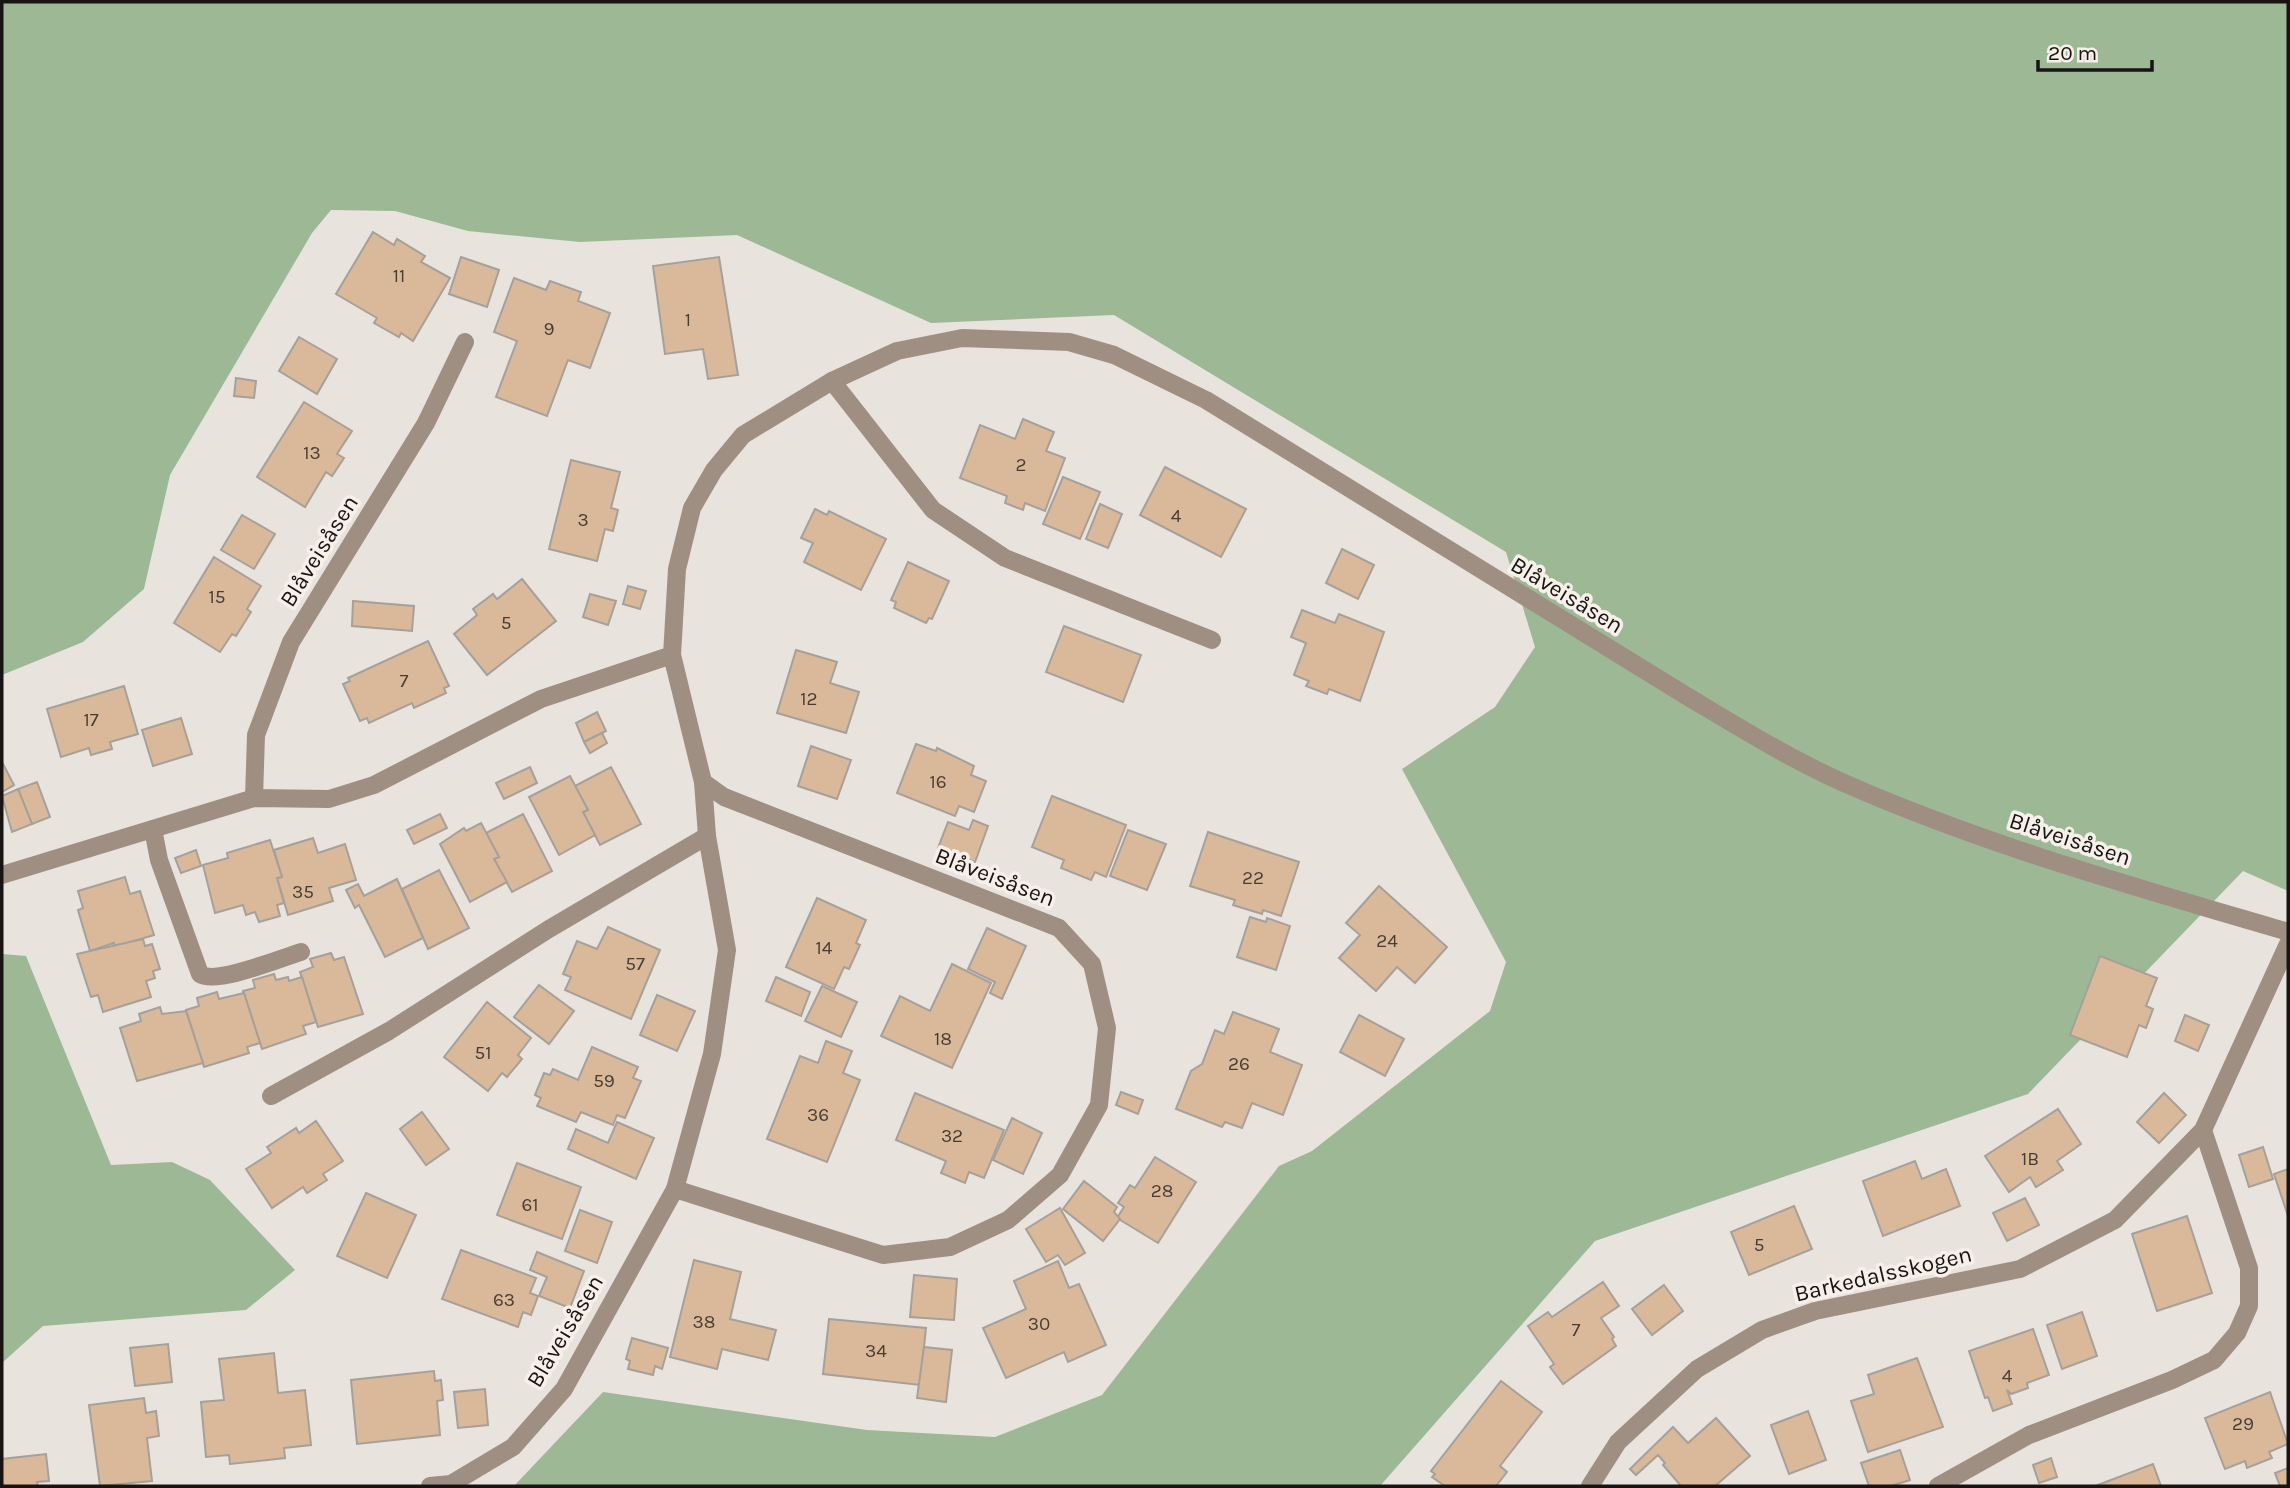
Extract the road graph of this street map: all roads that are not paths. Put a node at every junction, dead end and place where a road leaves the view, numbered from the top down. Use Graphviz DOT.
graph roads {
  1 [pos="465,342"];
  2 [pos="832,381"];
  3 [pos="1212,640"];
  4 [pos="672,655"];
  5 [pos="703,782"];
  6 [pos="254,798"];
  7 [pos="153,829"];
  8 [pos="706,836"];
  9 [pos="2,875"];
  10 [pos="2288,932"];
  11 [pos="2288,944"];
  12 [pos="301,951"];
  13 [pos="271,1096"];
  14 [pos="2203,1130"];
  15 [pos="675,1189"];
  16 [pos="430,1486"];
  17 [pos="1590,1486"];
  18 [pos="1938,1486"];
  1 -- 6 [label="street, Blåveisåsen"];
  2 -- 3 [label="street"];
  2 -- 4 [label="street, Blåveisåsen"];
  2 -- 10 [label="street, Blåveisåsen"];
  4 -- 5 [label="street, Blåveisåsen"];
  4 -- 6 [label="street"];
  5 -- 8 [label="street, Blåveisåsen"];
  5 -- 15 [label="street, Blåveisåsen"];
  6 -- 7 [label="street"];
  7 -- 9 [label="street"];
  7 -- 12 [label="street"];
  8 -- 13 [label="street"];
  8 -- 15 [label="street, Blåveisåsen"];
  11 -- 14 [label="street, Barkedalsskogen"];
  14 -- 17 [label="street, Barkedalsskogen"];
  14 -- 18 [label="street"];
  15 -- 16 [label="street, Blåveisåsen"];
}
